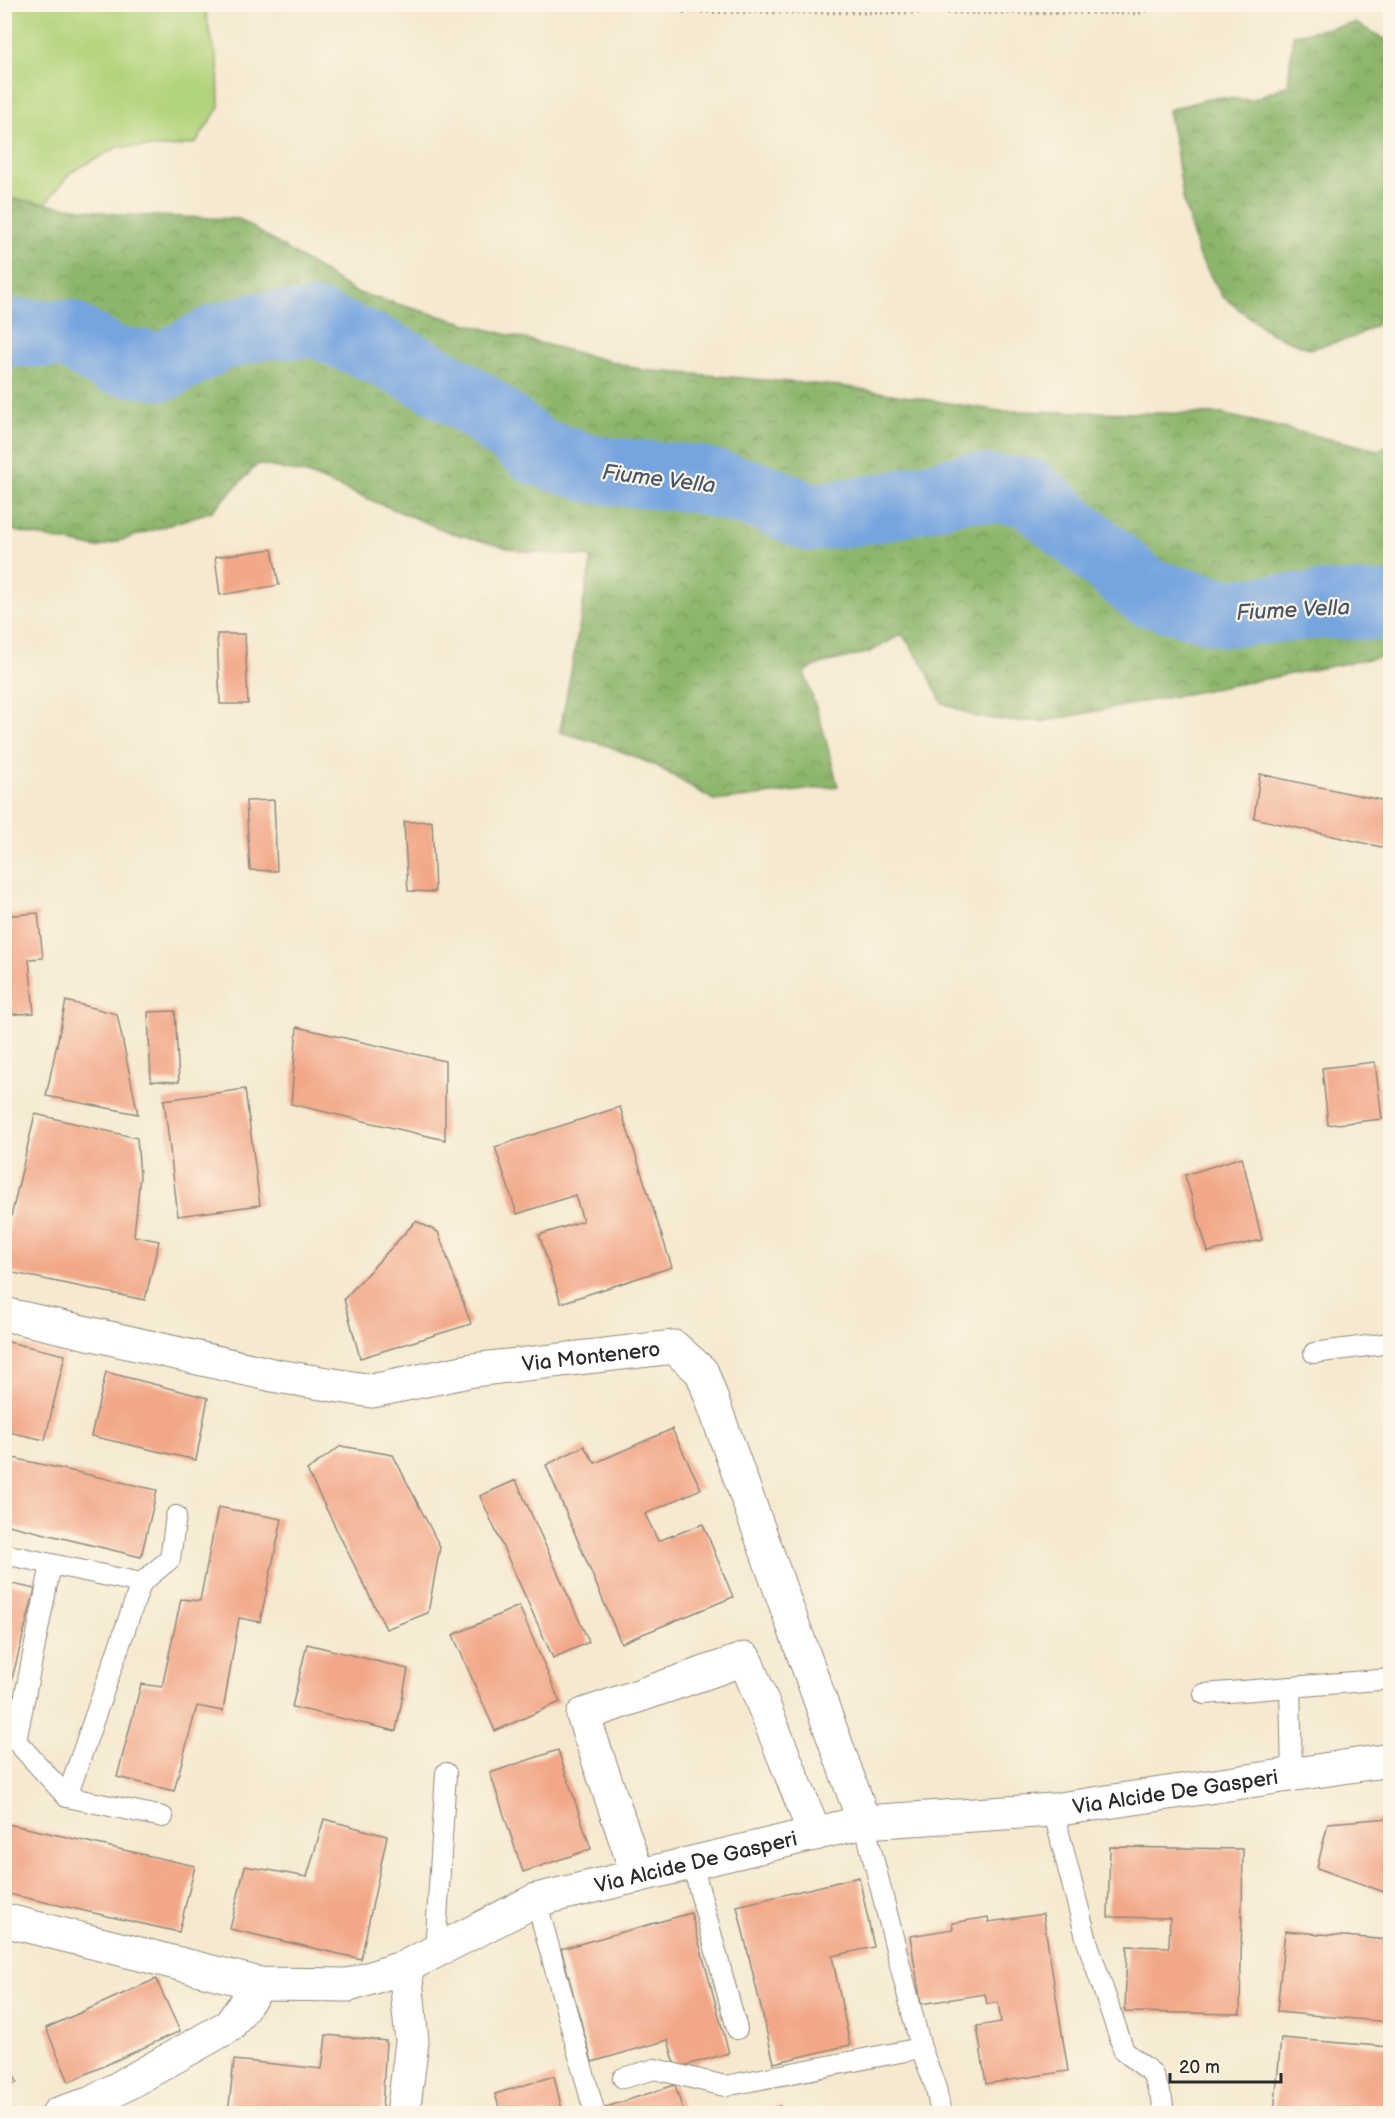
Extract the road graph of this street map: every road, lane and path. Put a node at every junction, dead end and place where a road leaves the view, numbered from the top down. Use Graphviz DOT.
graph roads {
  1 [pos="667,4"];
  2 [pos="1174,4"];
  3 [pos="4,1314"];
  4 [pos="1390,1343"];
  5 [pos="1314,1353"];
  6 [pos="176,1516"];
  7 [pos="4,1554"];
  8 [pos="51,1564"];
  9 [pos="141,1583"];
  10 [pos="1390,1679"];
  11 [pos="1290,1687"];
  12 [pos="1204,1694"];
  13 [pos="10,1739"];
  14 [pos="1390,1760"];
  15 [pos="446,1773"];
  16 [pos="1292,1774"];
  17 [pos="67,1797"];
  18 [pos="1053,1810"];
  19 [pos="163,1817"];
  20 [pos="864,1822"];
  21 [pos="815,1834"];
  22 [pos="692,1863"];
  23 [pos="638,1876"];
  24 [pos="536,1900"];
  25 [pos="4,1920"];
  26 [pos="435,1952"];
  27 [pos="405,1967"];
  28 [pos="260,1984"];
  29 [pos="738,2029"];
  30 [pos="921,2048"];
  31 [pos="623,2078"];
  32 [pos="58,2114"];
  33 [pos="403,2114"];
  34 [pos="595,2114"];
  35 [pos="941,2114"];
  36 [pos="1164,2114"];
  1 -- 2 [label="path"];
  3 -- 20 [label="street, Via Montenero"];
  4 -- 5 [label="lane"];
  6 -- 9 [label="lane"];
  7 -- 8 [label="lane"];
  8 -- 9 [label="lane"];
  8 -- 13 [label="lane"];
  9 -- 17 [label="lane"];
  10 -- 11 [label="lane"];
  11 -- 12 [label="lane"];
  11 -- 16 [label="lane"];
  13 -- 17 [label="lane"];
  14 -- 16 [label="street, Via Alcide De Gasperi"];
  15 -- 26 [label="lane"];
  16 -- 18 [label="street, Via Alcide De Gasperi"];
  17 -- 19 [label="lane"];
  18 -- 20 [label="street, Via Alcide De Gasperi"];
  18 -- 36 [label="lane"];
  20 -- 21 [label="street, Via Alcide De Gasperi"];
  20 -- 30 [label="lane"];
  21 -- 22 [label="street, Via Alcide De Gasperi"];
  21 -- 23 [label="street"];
  22 -- 23 [label="street, Via Alcide De Gasperi"];
  22 -- 29 [label="lane"];
  23 -- 24 [label="street, Via Alcide De Gasperi"];
  24 -- 26 [label="street, Via Alcide De Gasperi"];
  24 -- 34 [label="lane"];
  25 -- 28 [label="street, Via Alcide De Gasperi"];
  26 -- 27 [label="street, Via Alcide De Gasperi"];
  27 -- 28 [label="street, Via Alcide De Gasperi"];
  27 -- 33 [label="street"];
  28 -- 32 [label="street"];
  30 -- 31 [label="lane"];
  30 -- 35 [label="lane"];
}
